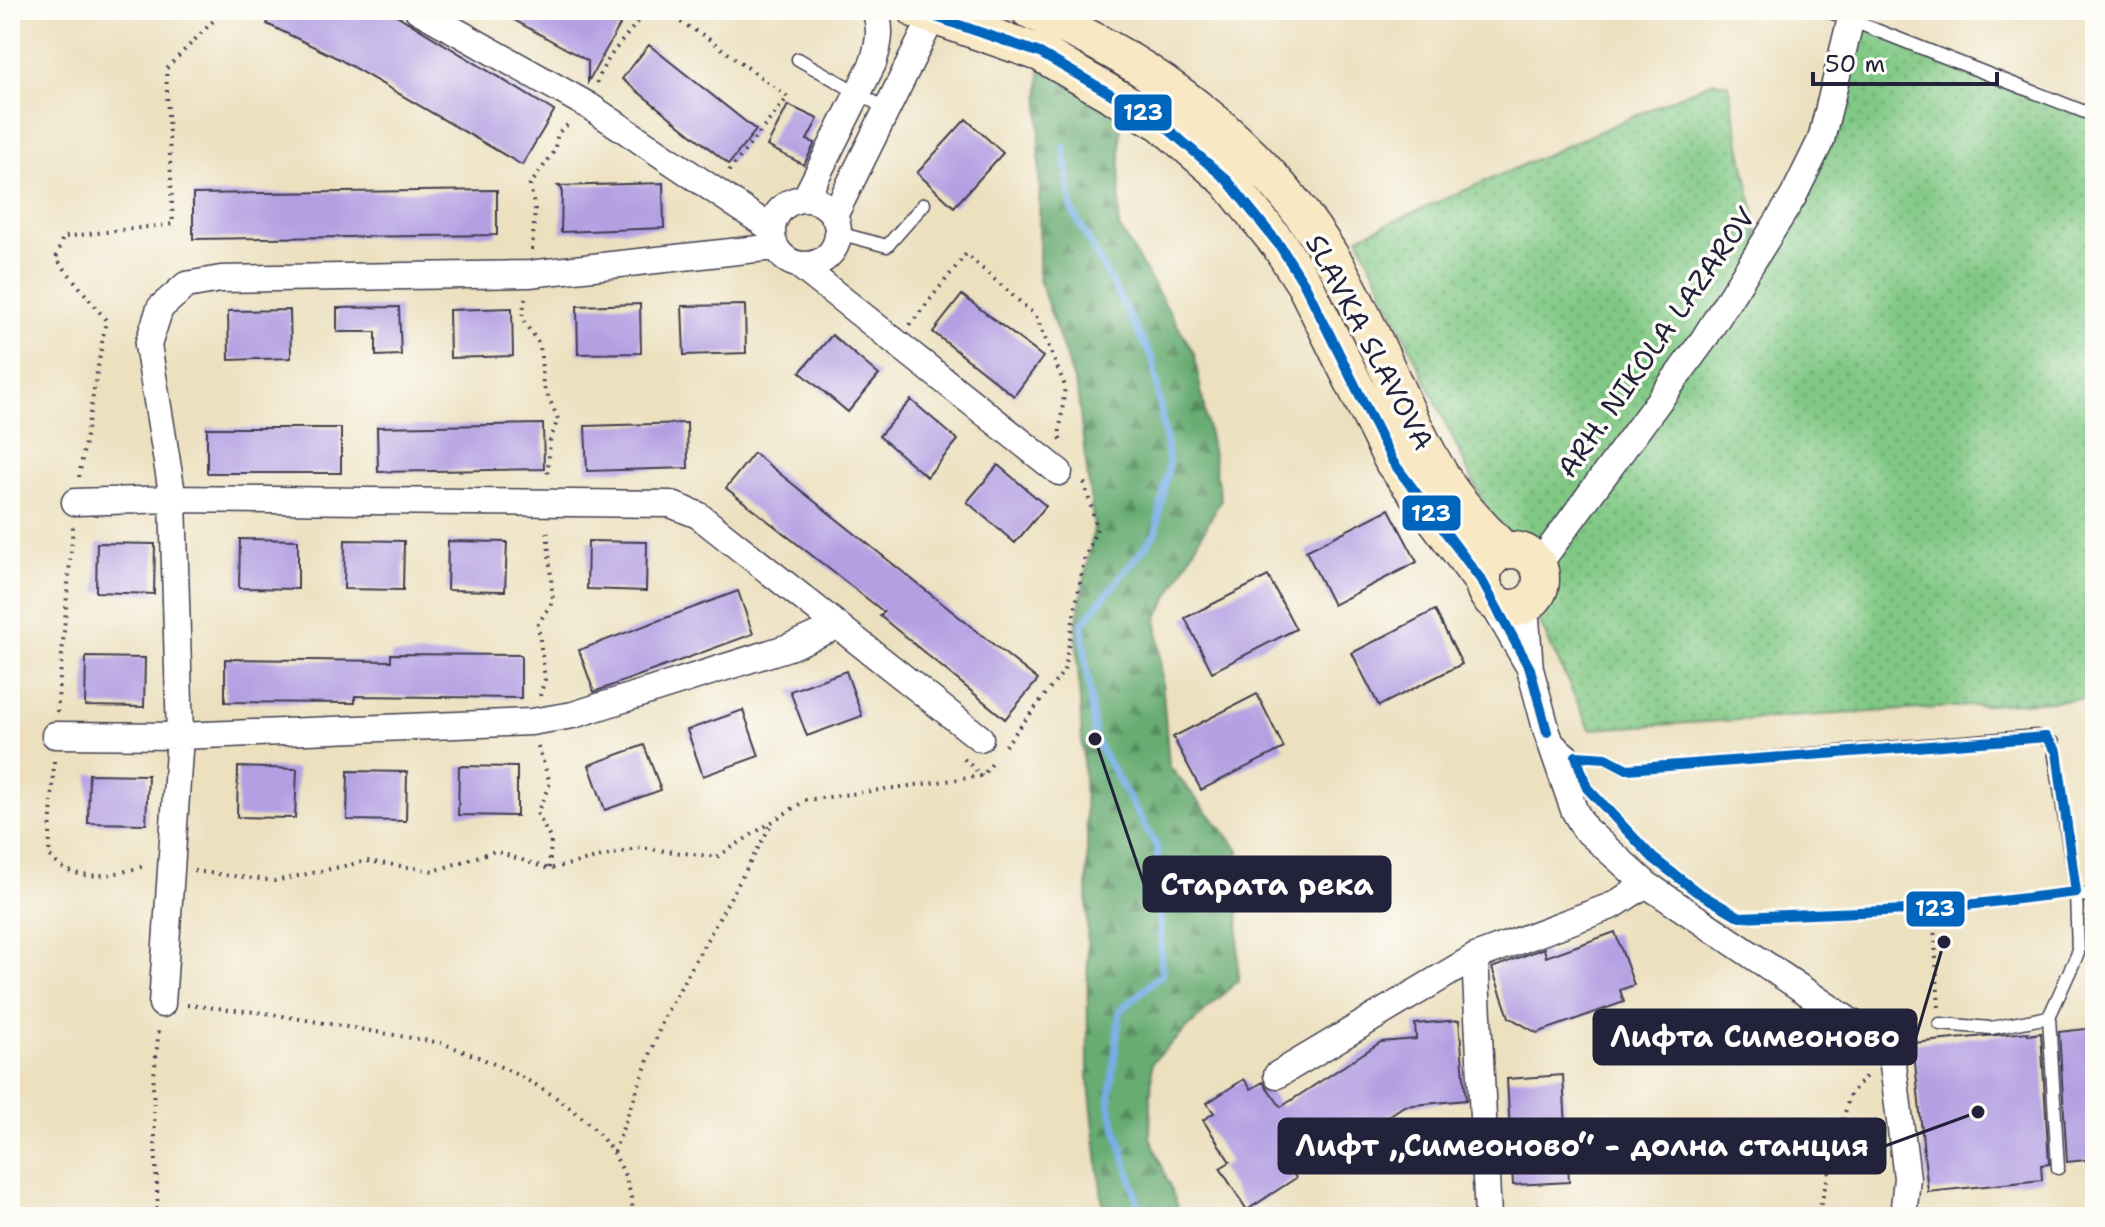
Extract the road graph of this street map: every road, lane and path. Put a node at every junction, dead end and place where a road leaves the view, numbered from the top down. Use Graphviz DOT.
graph roads {
  1 [pos="224,10"];
  2 [pos="418,10"];
  3 [pos="645,10"];
  4 [pos="660,10"];
  5 [pos="875,10"];
  6 [pos="1029,10"];
  7 [pos="1825,10"];
  8 [pos="928,12"];
  9 [pos="1852,15"];
  10 [pos="798,59"];
  11 [pos="858,93"];
  12 [pos="589,106"];
  13 [pos="888,110"];
  14 [pos="2095,116"];
  15 [pos="713,192"];
  16 [pos="805,199"];
  17 [pos="924,204"];
  18 [pos="834,234"];
  19 [pos="773,238"];
  20 [pos="799,265"];
  21 [pos="856,312"];
  22 [pos="895,344"];
  23 [pos="1067,445"];
  24 [pos="1069,470"];
  25 [pos="173,499"];
  26 [pos="75,502"];
  27 [pos="1504,551"];
  28 [pos="1538,565"];
  29 [pos="1486,590"];
  30 [pos="1525,606"];
  31 [pos="837,626"];
  32 [pos="1530,669"];
  33 [pos="1547,732"];
  34 [pos="55,735"];
  35 [pos="180,736"];
  36 [pos="980,738"];
  37 [pos="1576,756"];
  38 [pos="773,821"];
  39 [pos="173,869"];
  40 [pos="1646,884"];
  41 [pos="2076,892"];
  42 [pos="2095,899"];
  43 [pos="1935,947"];
  44 [pos="1475,957"];
  45 [pos="162,1004"];
  46 [pos="2049,1017"];
  47 [pos="1940,1024"];
  48 [pos="1891,1049"];
  49 [pos="1277,1075"];
  50 [pos="614,1152"];
  51 [pos="2058,1168"];
  52 [pos="158,1217"];
  53 [pos="633,1217"];
  54 [pos="1488,1217"];
  55 [pos="1810,1217"];
  56 [pos="1903,1217"];
  1 -- 26 [label="path"];
  2 -- 12 [label="street"];
  3 -- 12 [label="path"];
  4 -- 15 [label="path"];
  5 -- 11 [label="street"];
  6 -- 27 [label="street, SLAVKA SLAVOVA"];
  7 -- 9 [label="lane"];
  8 -- 13 [label="street"];
  8 -- 29 [label="street, SLAVKA SLAVOVA"];
  9 -- 14 [label="lane"];
  9 -- 28 [label="street, ARH. NIKOLA LAZAROV"];
  10 -- 11 [label="lane"];
  11 -- 13 [label="lane"];
  11 -- 16 [label="street"];
  12 -- 15 [label="street"];
  13 -- 18 [label="street"];
  15 -- 19 [label="street"];
  16 -- 18 [label="street"];
  16 -- 19 [label="street"];
  17 -- 18 [label="lane"];
  18 -- 20 [label="street"];
  18 -- 21 [label="street"];
  19 -- 20 [label="street"];
  19 -- 25 [label="street"];
  20 -- 21 [label="street"];
  21 -- 22 [label="street"];
  22 -- 23 [label="path"];
  22 -- 24 [label="street"];
  24 -- 38 [label="path"];
  25 -- 26 [label="street"];
  25 -- 31 [label="street"];
  25 -- 35 [label="street"];
  26 -- 34 [label="path"];
  27 -- 28 [label="street"];
  27 -- 29 [label="street"];
  28 -- 30 [label="street"];
  29 -- 30 [label="street"];
  29 -- 32 [label="street"];
  30 -- 32 [label="street"];
  31 -- 35 [label="street"];
  31 -- 36 [label="street"];
  32 -- 33 [label="street"];
  33 -- 37 [label="lane"];
  33 -- 40 [label="street"];
  34 -- 35 [label="street"];
  34 -- 39 [label="path"];
  35 -- 39 [label="street"];
  37 -- 41 [label="lane"];
  37 -- 41 [label="lane"];
  38 -- 39 [label="path"];
  38 -- 50 [label="path"];
  39 -- 45 [label="street"];
  40 -- 44 [label="street"];
  40 -- 48 [label="street"];
  41 -- 42 [label="lane"];
  41 -- 46 [label="lane"];
  43 -- 47 [label="path"];
  44 -- 49 [label="street"];
  44 -- 54 [label="street"];
  45 -- 50 [label="path"];
  45 -- 52 [label="path"];
  46 -- 47 [label="lane"];
  46 -- 51 [label="lane"];
  48 -- 55 [label="path"];
  48 -- 56 [label="street"];
  50 -- 53 [label="path"];
}
